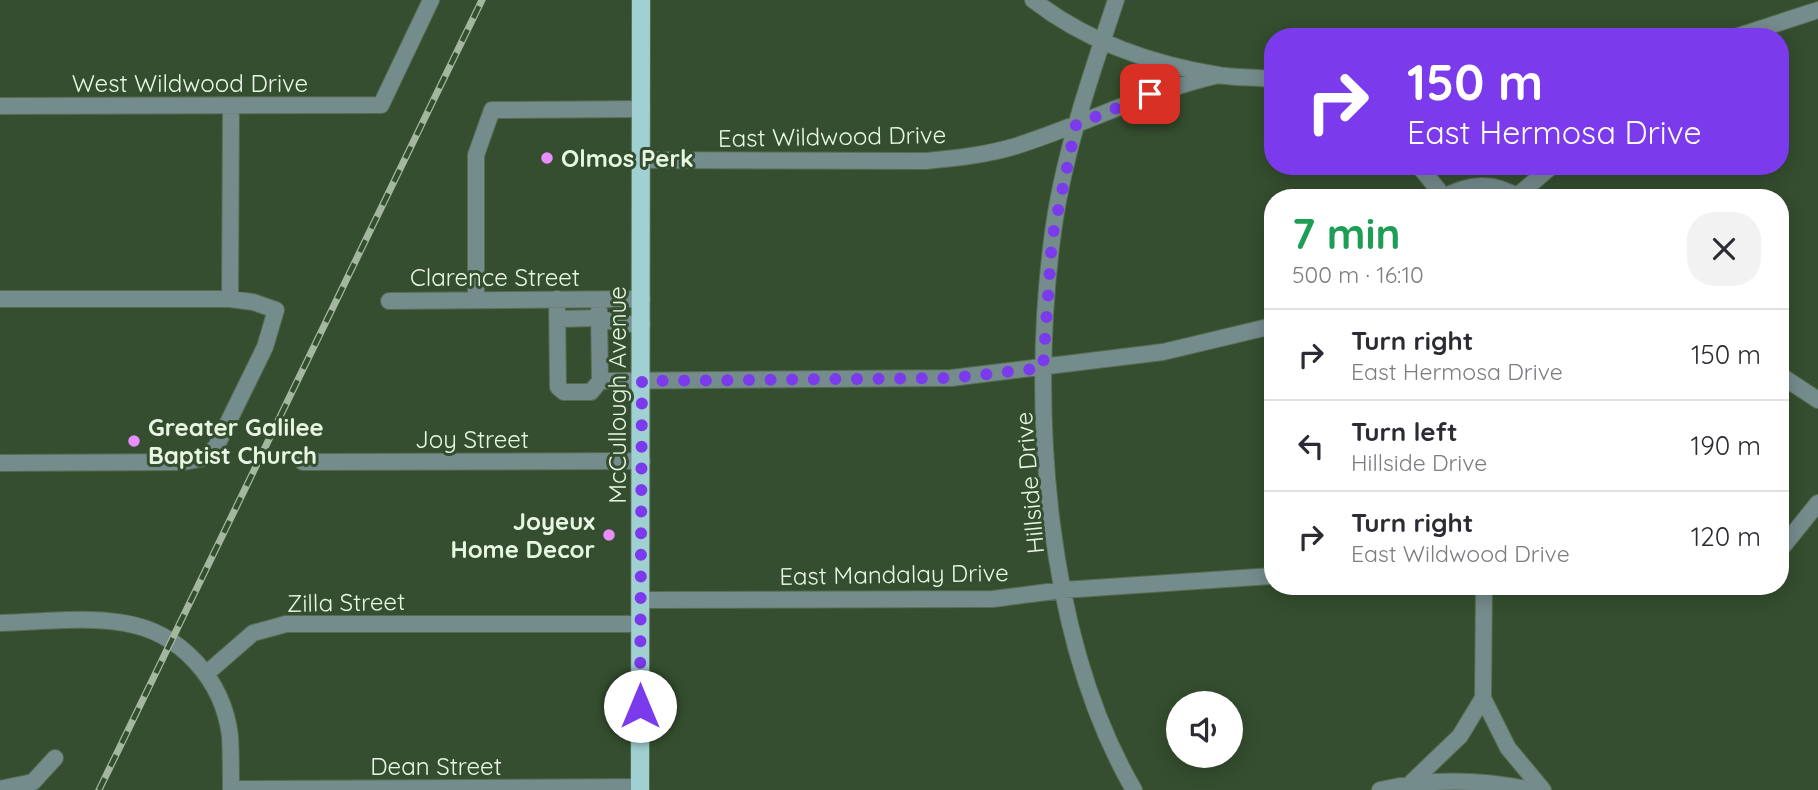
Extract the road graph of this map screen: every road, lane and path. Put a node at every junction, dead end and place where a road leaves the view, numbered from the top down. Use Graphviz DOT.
graph roads {
  1 [pos="431,0"];
  2 [pos="641,0"];
  3 [pos="1032,0"];
  4 [pos="1116,0"];
  5 [pos="1818,10"];
  6 [pos="1763,28"];
  7 [pos="1103,43"];
  8 [pos="1219,75"];
  9 [pos="1264,78"];
  10 [pos="0,106"];
  11 [pos="232,107"];
  12 [pos="642,109"];
  13 [pos="1076,125"];
  14 [pos="643,160"];
  15 [pos="1426,175"];
  16 [pos="1542,175"];
  17 [pos="1438,189"];
  18 [pos="1462,189"];
  19 [pos="1495,189"];
  20 [pos="1527,189"];
  21 [pos="0,299"];
  22 [pos="230,299"];
  23 [pos="558,299"];
  24 [pos="599,299"];
  25 [pos="642,299"];
  26 [pos="476,300"];
  27 [pos="389,301"];
  28 [pos="599,318"];
  29 [pos="558,319"];
  30 [pos="642,324"];
  31 [pos="1264,328"];
  32 [pos="1043,368"];
  33 [pos="1789,380"];
  34 [pos="600,381"];
  35 [pos="642,381"];
  36 [pos="1818,400"];
  37 [pos="642,461"];
  38 [pos="303,462"];
  39 [pos="0,463"];
  40 [pos="1818,503"];
  41 [pos="1789,539"];
  42 [pos="1264,577"];
  43 [pos="1063,590"];
  44 [pos="1484,595"];
  45 [pos="641,600"];
  46 [pos="0,622"];
  47 [pos="641,624"];
  48 [pos="207,673"];
  49 [pos="1483,698"];
  50 [pos="55,758"];
  51 [pos="1412,782"];
  52 [pos="0,789"];
  53 [pos="640,789"];
  54 [pos="231,790"];
  55 [pos="1134,790"];
  56 [pos="1380,790"];
  57 [pos="1531,790"];
  58 [pos="1543,790"];
  1 -- 11 [label="street, West Wildwood Drive"];
  2 -- 12 [label="main road, McCullough Avenue"];
  3 -- 7 [label="street, East Wildwood Drive"];
  4 -- 7 [label="street, Hillside Drive"];
  5 -- 6 [label="street"];
  7 -- 8 [label="street, East Wildwood Drive"];
  7 -- 13 [label="street, Hillside Drive"];
  8 -- 9 [label="street, East Wildwood Drive"];
  8 -- 13 [label="street, East Wildwood Drive"];
  10 -- 11 [label="street, West Wildwood Drive"];
  11 -- 22 [label="street"];
  12 -- 14 [label="main road, McCullough Avenue"];
  12 -- 26 [label="street"];
  13 -- 14 [label="street, East Wildwood Drive"];
  13 -- 32 [label="street, Hillside Drive"];
  14 -- 25 [label="main road, McCullough Avenue"];
  15 -- 17 [label="street"];
  16 -- 20 [label="street"];
  18 -- 19 [label="street"];
  21 -- 22 [label="street"];
  22 -- 39 [label="street"];
  23 -- 24 [label="street, Clarence Street"];
  23 -- 26 [label="street, Clarence Street"];
  23 -- 29 [label="street"];
  24 -- 25 [label="street, Clarence Street"];
  24 -- 28 [label="street"];
  25 -- 30 [label="main road, McCullough Avenue"];
  26 -- 27 [label="street, Clarence Street"];
  28 -- 29 [label="street"];
  28 -- 30 [label="street"];
  28 -- 34 [label="street"];
  29 -- 34 [label="street"];
  30 -- 35 [label="main road, McCullough Avenue"];
  31 -- 32 [label="street"];
  32 -- 35 [label="street"];
  32 -- 43 [label="street, Hillside Drive"];
  33 -- 36 [label="street"];
  34 -- 35 [label="street"];
  35 -- 37 [label="main road, McCullough Avenue"];
  37 -- 38 [label="street, Joy Street"];
  37 -- 45 [label="main road, McCullough Avenue"];
  40 -- 41 [label="street"];
  42 -- 43 [label="street, East Mandalay Drive"];
  43 -- 45 [label="street, East Mandalay Drive"];
  43 -- 55 [label="street, Hillside Drive"];
  44 -- 49 [label="street"];
  45 -- 47 [label="main road, McCullough Avenue"];
  46 -- 48 [label="street"];
  47 -- 48 [label="street, Zilla Street"];
  47 -- 53 [label="main road, McCullough Avenue"];
  48 -- 54 [label="street"];
  49 -- 51 [label="street"];
  49 -- 58 [label="street"];
  50 -- 52 [label="street"];
  51 -- 56 [label="street"];
  51 -- 57 [label="street"];
  53 -- 54 [label="street, Dean Street"];
}
